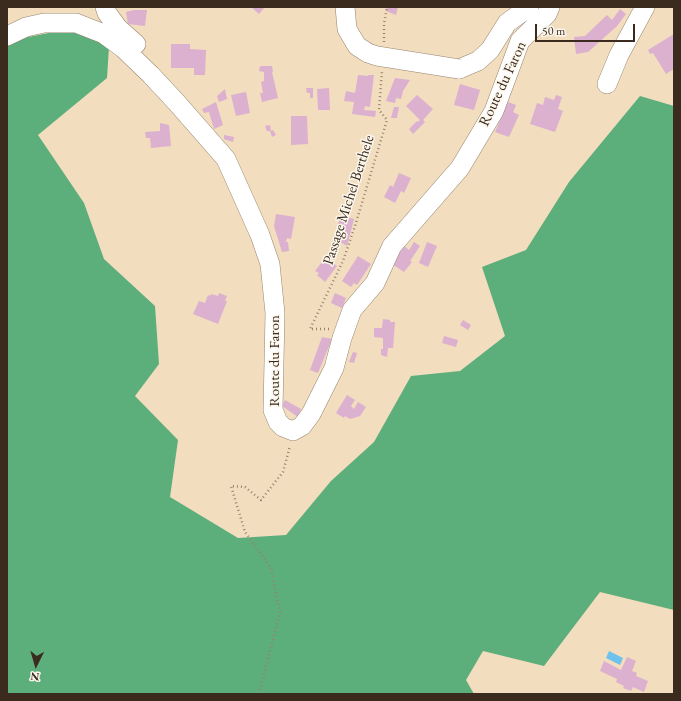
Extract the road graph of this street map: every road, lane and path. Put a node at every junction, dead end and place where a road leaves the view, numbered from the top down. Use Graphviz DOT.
graph roads {
  1 [pos="105,7"];
  2 [pos="345,7"];
  3 [pos="529,7"];
  4 [pos="550,7"];
  5 [pos="645,7"];
  6 [pos="7,36"];
  7 [pos="151,75"];
  8 [pos="607,84"];
  9 [pos="379,110"];
  10 [pos="342,338"];
  11 [pos="293,431"];
  12 [pos="259,694"];
  1 -- 7 [label="street"];
  2 -- 3 [label="street, bridge"];
  4 -- 10 [label="street, Route du Faron"];
  5 -- 8 [label="street"];
  6 -- 7 [label="street, Route du Faron"];
  7 -- 11 [label="street, Route du Faron"];
  9 -- 10 [label="path, Passage Michel Berthele"];
  10 -- 11 [label="street, Route du Faron"];
  11 -- 12 [label="path"];
}
